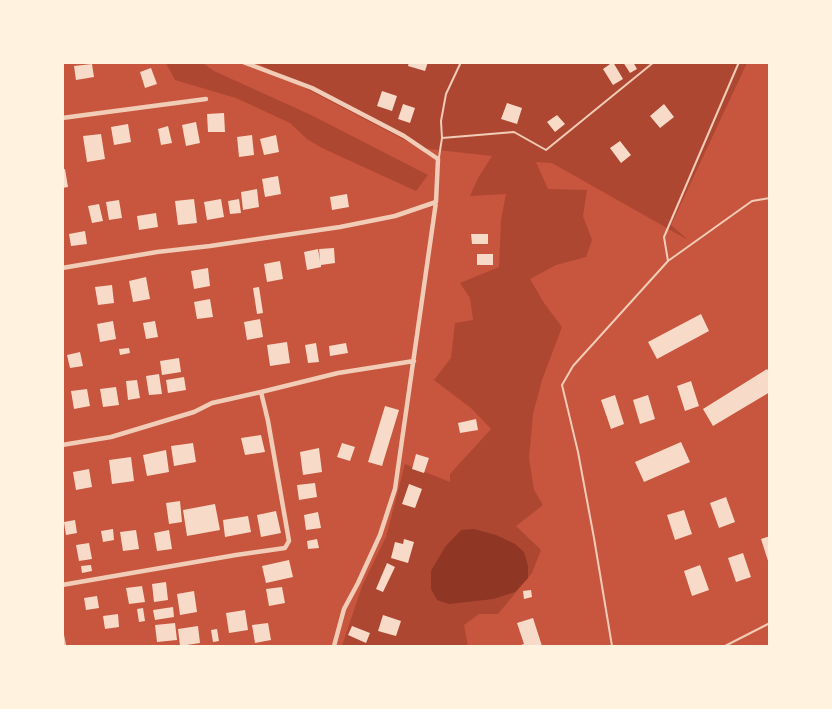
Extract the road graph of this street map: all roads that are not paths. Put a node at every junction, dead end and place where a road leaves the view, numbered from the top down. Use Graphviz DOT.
graph roads {
  1 [pos="243,62"];
  2 [pos="461,62"];
  3 [pos="654,62"];
  4 [pos="739,62"];
  5 [pos="206,99"];
  6 [pos="62,118"];
  7 [pos="442,138"];
  8 [pos="438,160"];
  9 [pos="770,198"];
  10 [pos="436,202"];
  11 [pos="668,261"];
  12 [pos="62,268"];
  13 [pos="414,361"];
  14 [pos="261,392"];
  15 [pos="62,445"];
  16 [pos="62,585"];
  17 [pos="770,623"];
  18 [pos="62,636"];
  19 [pos="64,646"];
  20 [pos="334,646"];
  21 [pos="612,646"];
  22 [pos="725,646"];
  1 -- 8 [label="street"];
  2 -- 7 [label="lane"];
  3 -- 7 [label="lane"];
  4 -- 11 [label="lane"];
  5 -- 6 [label="street"];
  7 -- 8 [label="lane"];
  8 -- 10 [label="street"];
  9 -- 11 [label="lane"];
  10 -- 12 [label="street"];
  10 -- 13 [label="street"];
  11 -- 21 [label="lane"];
  13 -- 14 [label="street"];
  13 -- 20 [label="street"];
  14 -- 15 [label="street"];
  14 -- 16 [label="street"];
  17 -- 22 [label="lane"];
  18 -- 19 [label="street"];
}
